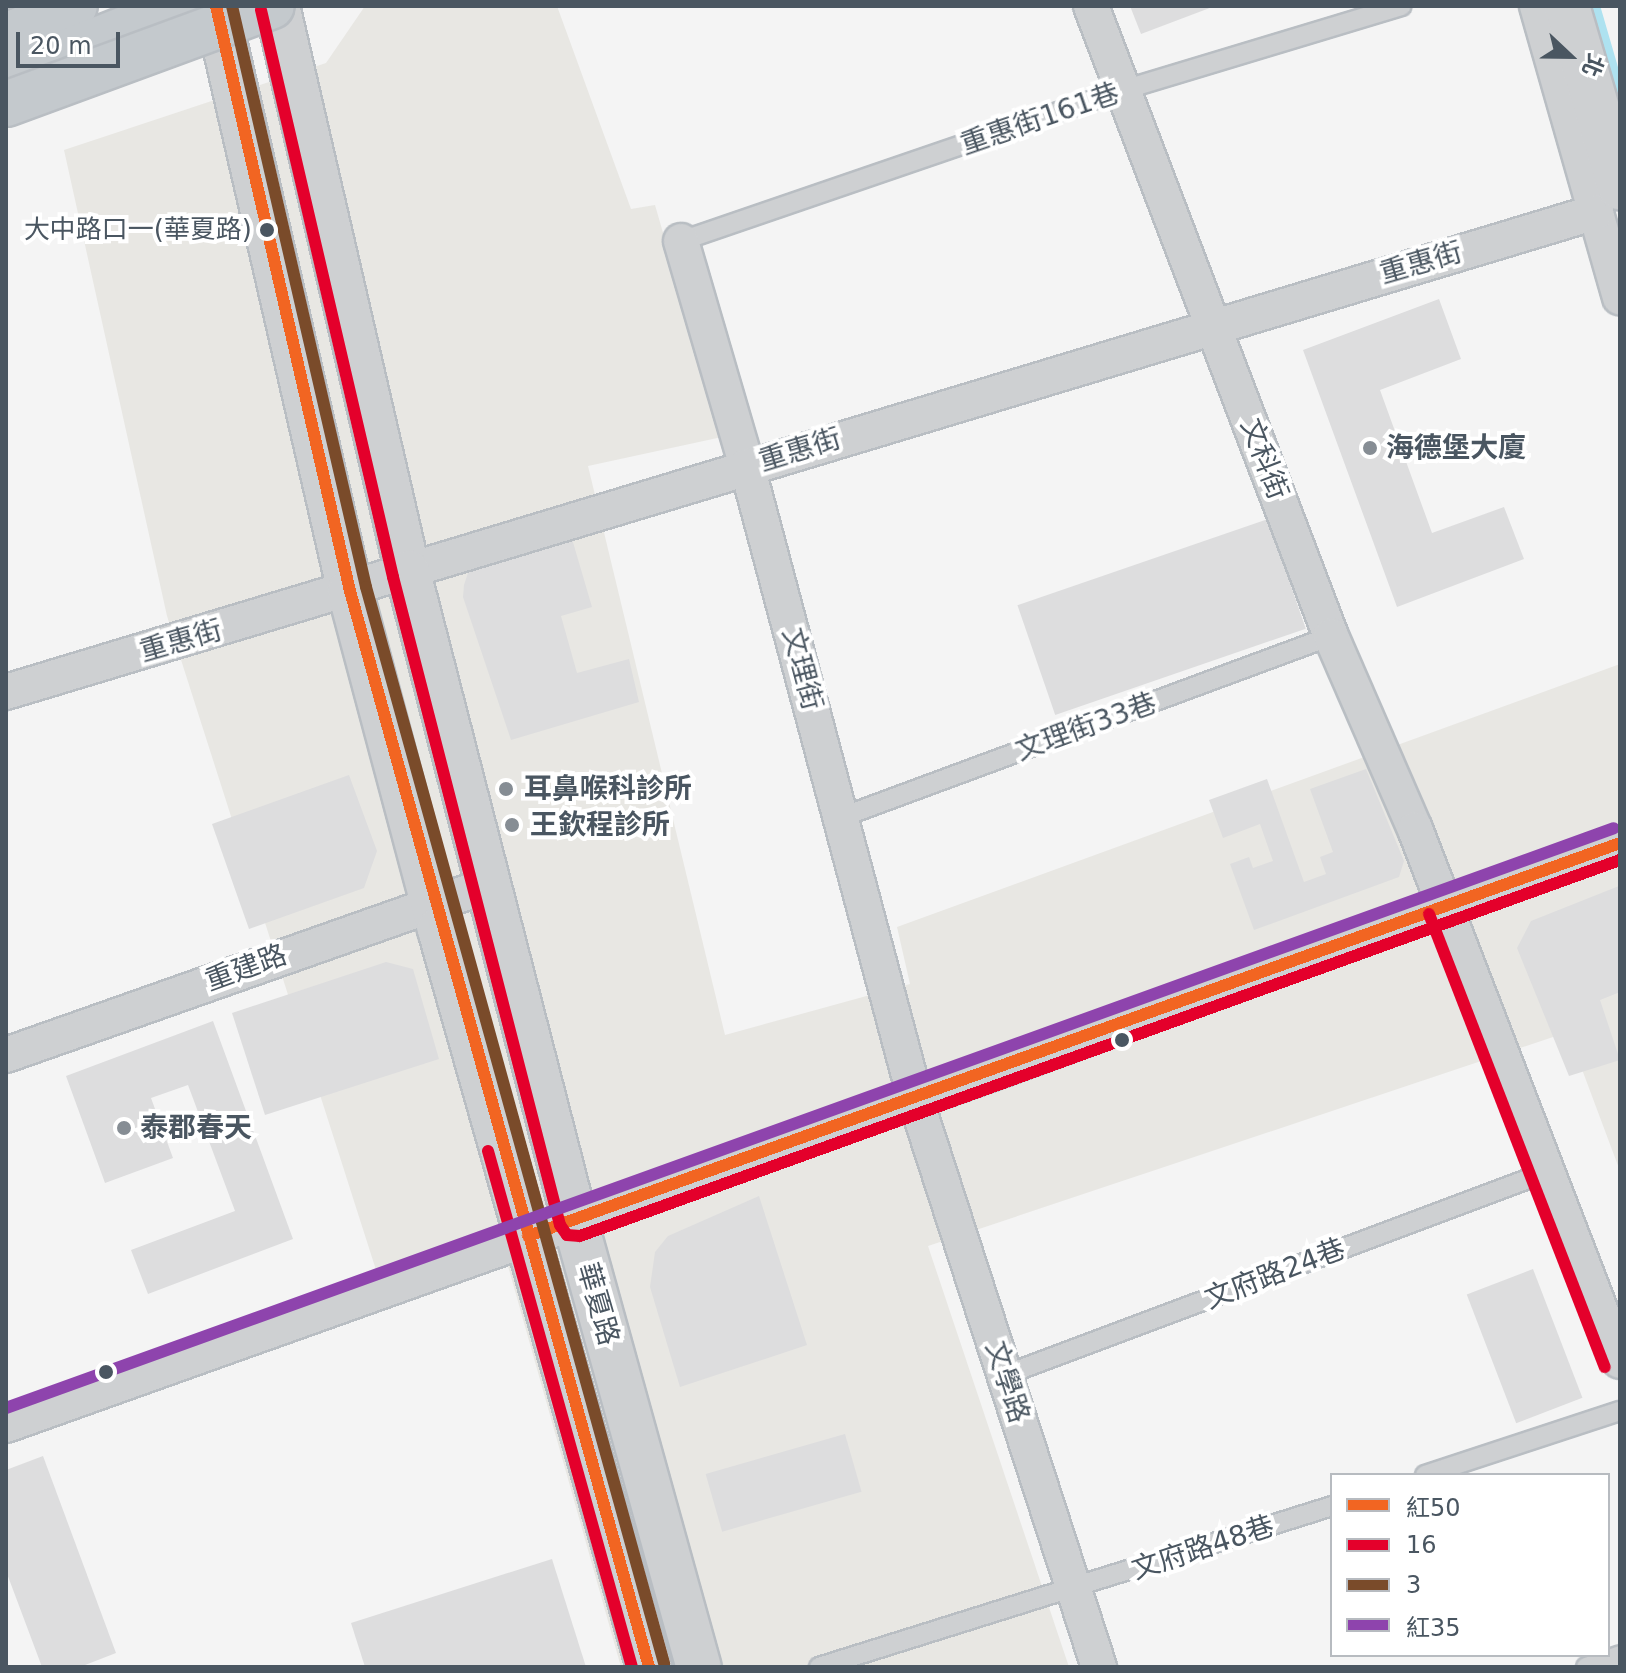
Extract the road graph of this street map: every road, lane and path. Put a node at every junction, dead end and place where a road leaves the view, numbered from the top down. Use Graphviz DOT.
graph roads {
  1 [pos="75,6"];
  2 [pos="182,6"];
  3 [pos="1091,6"];
  4 [pos="1402,6"];
  5 [pos="1537,6"];
  6 [pos="1567,6"];
  7 [pos="284,9"];
  8 [pos="221,22"];
  9 [pos="6,36"];
  10 [pos="6,76"];
  11 [pos="1123,90"];
  12 [pos="6,104"];
  13 [pos="6,125"];
  14 [pos="1608,199"];
  15 [pos="681,241"];
  16 [pos="1620,297"];
  17 [pos="1213,325"];
  18 [pos="747,466"];
  19 [pos="408,573"];
  20 [pos="350,591"];
  21 [pos="1331,636"];
  22 [pos="6,692"];
  23 [pos="842,817"];
  24 [pos="1620,843"];
  25 [pos="488,885"];
  26 [pos="432,901"];
  27 [pos="1444,908"];
  28 [pos="6,1055"];
  29 [pos="915,1098"];
  30 [pos="1544,1173"];
  31 [pos="575,1221"];
  32 [pos="528,1236"];
  33 [pos="1620,1361"];
  34 [pos="1005,1375"];
  35 [pos="1620,1411"];
  36 [pos="6,1425"];
  37 [pos="1431,1473"];
  38 [pos="1330,1507"];
  39 [pos="1074,1591"];
  40 [pos="1620,1655"];
  41 [pos="649,1667"];
  42 [pos="699,1667"];
  43 [pos="819,1667"];
  44 [pos="1099,1667"];
  45 [pos="1586,1667"];
  1 -- 9 [label="highway"];
  2 -- 10 [label="highway"];
  3 -- 11 [label="street, 文科街"];
  4 -- 11 [label="lane, 重惠街161巷"];
  5 -- 14 [label="street"];
  6 -- 14 [label="street"];
  7 -- 8 [label="street"];
  7 -- 12 [label="highway, bridge"];
  7 -- 19 [label="street, 華夏路"];
  8 -- 13 [label="street"];
  8 -- 20 [label="street, 華夏路"];
  11 -- 15 [label="lane, 重惠街161巷"];
  11 -- 17 [label="street, 文科街"];
  14 -- 16 [label="street"];
  14 -- 17 [label="street, 重惠街"];
  15 -- 18 [label="street, 文理街"];
  17 -- 18 [label="street, 重惠街"];
  17 -- 21 [label="street, 文科街"];
  18 -- 19 [label="street, 重惠街"];
  18 -- 23 [label="street, 文理街"];
  19 -- 20 [label="street, 重惠街"];
  19 -- 25 [label="street, 華夏路"];
  20 -- 22 [label="street, 重惠街"];
  20 -- 26 [label="street, 華夏路"];
  21 -- 23 [label="lane, 文理街33巷"];
  21 -- 27 [label="street, 文科街"];
  23 -- 29 [label="street, 文理街"];
  24 -- 27 [label="street"];
  25 -- 26 [label="street, 重建路"];
  25 -- 31 [label="street, 華夏路"];
  26 -- 28 [label="street, 重建路"];
  26 -- 32 [label="street, 華夏路"];
  27 -- 29 [label="street"];
  27 -- 30 [label="street, 文科街"];
  29 -- 31 [label="street"];
  29 -- 34 [label="street, 文學路"];
  30 -- 33 [label="street, 文科街"];
  30 -- 34 [label="lane, 文府路24巷"];
  31 -- 32 [label="street"];
  31 -- 42 [label="street, 華夏路"];
  32 -- 36 [label="street"];
  32 -- 41 [label="street, 華夏路"];
  34 -- 39 [label="street, 文學路"];
  35 -- 37 [label="lane"];
  38 -- 39 [label="lane, 文府路48巷"];
  39 -- 43 [label="lane, 文府路48巷"];
  39 -- 44 [label="street, 文學路"];
  40 -- 45 [label="lane"];
}
